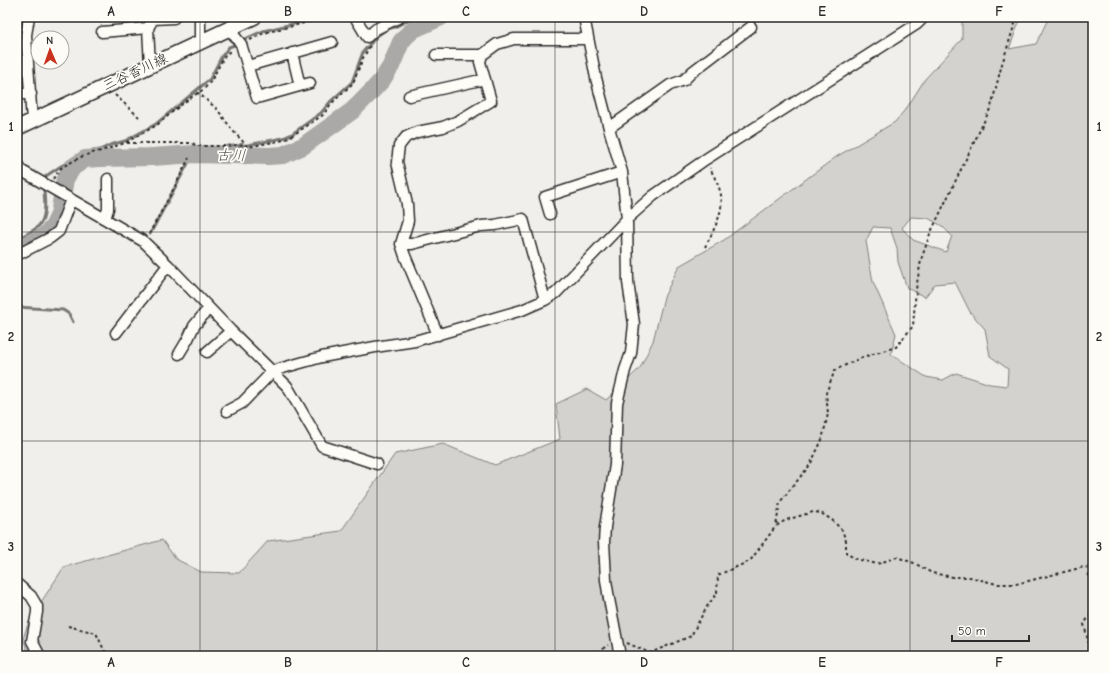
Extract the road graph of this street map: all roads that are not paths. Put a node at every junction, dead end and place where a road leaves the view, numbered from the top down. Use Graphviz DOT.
graph roads {
  1 [pos="28,17"];
  2 [pos="200,17"];
  3 [pos="254,17"];
  4 [pos="355,17"];
  5 [pos="400,17"];
  6 [pos="584,17"];
  7 [pos="924,17"];
  8 [pos="174,18"];
  9 [pos="751,27"];
  10 [pos="148,28"];
  11 [pos="229,29"];
  12 [pos="102,32"];
  13 [pos="22,35"];
  14 [pos="588,39"];
  15 [pos="200,42"];
  16 [pos="332,42"];
  17 [pos="292,53"];
  18 [pos="436,55"];
  19 [pos="482,55"];
  20 [pos="150,66"];
  21 [pos="248,66"];
  22 [pos="485,79"];
  23 [pos="17,94"];
  24 [pos="31,94"];
  25 [pos="409,96"];
  26 [pos="32,120"];
  27 [pos="17,128"];
  28 [pos="609,128"];
  29 [pos="19,169"];
  30 [pos="622,172"];
  31 [pos="108,179"];
  32 [pos="69,198"];
  33 [pos="550,214"];
  34 [pos="105,218"];
  35 [pos="627,219"];
  36 [pos="402,244"];
  37 [pos="17,255"];
  38 [pos="168,265"];
  39 [pos="546,300"];
  40 [pos="209,308"];
  41 [pos="231,331"];
  42 [pos="116,333"];
  43 [pos="438,335"];
  44 [pos="207,352"];
  45 [pos="179,354"];
  46 [pos="274,371"];
  47 [pos="227,410"];
  48 [pos="377,464"];
  49 [pos="17,580"];
  50 [pos="17,584"];
  51 [pos="28,593"];
  52 [pos="40,656"];
  53 [pos="620,656"];
  1 -- 13 [label="street"];
  2 -- 15 [label="street"];
  3 -- 11 [label="main road, 三谷香川線"];
  4 -- 5 [label="street"];
  6 -- 14 [label="street"];
  7 -- 35 [label="street"];
  8 -- 10 [label="street"];
  9 -- 28 [label="street"];
  10 -- 12 [label="street"];
  10 -- 20 [label="street"];
  11 -- 15 [label="main road, 三谷香川線"];
  11 -- 21 [label="street"];
  13 -- 24 [label="street"];
  14 -- 19 [label="street"];
  14 -- 28 [label="street"];
  15 -- 20 [label="main road, 三谷香川線"];
  16 -- 17 [label="street"];
  17 -- 21 [label="street"];
  17 -- 21 [label="street"];
  18 -- 19 [label="street"];
  19 -- 22 [label="street"];
  20 -- 26 [label="main road, 三谷香川線"];
  22 -- 25 [label="street"];
  22 -- 36 [label="street"];
  23 -- 24 [label="street"];
  24 -- 26 [label="street"];
  26 -- 27 [label="main road, 三谷香川線"];
  28 -- 30 [label="street"];
  29 -- 32 [label="street"];
  30 -- 33 [label="street"];
  30 -- 35 [label="street"];
  31 -- 34 [label="street"];
  32 -- 34 [label="street"];
  32 -- 37 [label="street"];
  34 -- 38 [label="street"];
  35 -- 39 [label="street"];
  35 -- 53 [label="street"];
  36 -- 39 [label="street"];
  36 -- 43 [label="street"];
  38 -- 40 [label="street"];
  38 -- 42 [label="street"];
  39 -- 43 [label="street"];
  40 -- 41 [label="street"];
  40 -- 45 [label="street"];
  41 -- 44 [label="street"];
  41 -- 46 [label="street"];
  43 -- 46 [label="street"];
  46 -- 47 [label="street"];
  46 -- 48 [label="street"];
  49 -- 51 [label="street"];
  50 -- 51 [label="street"];
  51 -- 52 [label="street"];
}
